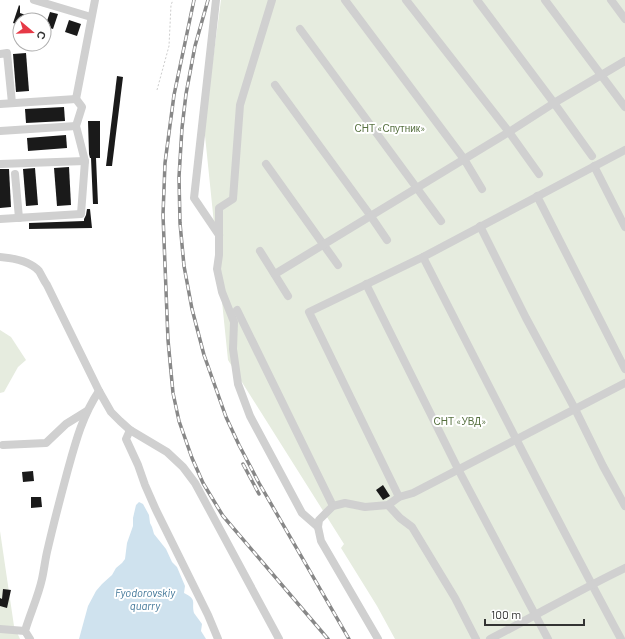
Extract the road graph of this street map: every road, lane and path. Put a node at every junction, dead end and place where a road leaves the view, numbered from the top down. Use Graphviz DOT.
graph roads {
  1 [pos="34,0"];
  2 [pos="95,0"];
  3 [pos="173,0"];
  4 [pos="216,0"];
  5 [pos="272,0"];
  6 [pos="345,0"];
  7 [pos="406,0"];
  8 [pos="477,0"];
  9 [pos="544,0"];
  10 [pos="611,0"];
  11 [pos="91,17"];
  12 [pos="625,19"];
  13 [pos="300,29"];
  14 [pos="0,54"];
  15 [pos="625,61"];
  16 [pos="602,75"];
  17 [pos="275,85"];
  18 [pos="157,90"];
  19 [pos="76,99"];
  20 [pos="12,103"];
  21 [pos="554,103"];
  22 [pos="0,104"];
  23 [pos="625,107"];
  24 [pos="76,126"];
  25 [pos="0,131"];
  26 [pos="509,132"];
  27 [pos="625,150"];
  28 [pos="592,156"];
  29 [pos="464,159"];
  30 [pos="85,161"];
  31 [pos="0,164"];
  32 [pos="266,164"];
  33 [pos="594,166"];
  34 [pos="15,174"];
  35 [pos="539,174"];
  36 [pos="417,188"];
  37 [pos="482,189"];
  38 [pos="537,196"];
  39 [pos="370,215"];
  40 [pos="19,218"];
  41 [pos="0,219"];
  42 [pos="441,221"];
  43 [pos="480,226"];
  44 [pos="625,227"];
  45 [pos="220,236"];
  46 [pos="387,240"];
  47 [pos="323,244"];
  48 [pos="260,251"];
  49 [pos="423,256"];
  50 [pos="0,257"];
  51 [pos="338,265"];
  52 [pos="274,274"];
  53 [pos="366,284"];
  54 [pos="288,296"];
  55 [pos="237,310"];
  56 [pos="625,369"];
  57 [pos="625,383"];
  58 [pos="99,391"];
  59 [pos="575,409"];
  60 [pos="86,411"];
  61 [pos="130,430"];
  62 [pos="516,439"];
  63 [pos="3,445"];
  64 [pos="458,469"];
  65 [pos="399,497"];
  66 [pos="388,505"];
  67 [pos="333,506"];
  68 [pos="625,506"];
  69 [pos="318,527"];
  70 [pos="625,568"];
  71 [pos="592,584"];
  72 [pos="536,615"];
  73 [pos="0,629"];
  74 [pos="25,631"];
  75 [pos="30,639"];
  76 [pos="218,639"];
  77 [pos="279,639"];
  78 [pos="378,639"];
  79 [pos="476,639"];
  80 [pos="490,639"];
  81 [pos="548,639"];
  82 [pos="622,639"];
  1 -- 11 [label="street"];
  2 -- 11 [label="street"];
  3 -- 18 [label="path"];
  4 -- 45 [label="street"];
  5 -- 45 [label="street"];
  6 -- 29 [label="street"];
  7 -- 26 [label="street"];
  8 -- 21 [label="street"];
  9 -- 16 [label="street"];
  10 -- 12 [label="street"];
  11 -- 19 [label="street"];
  13 -- 36 [label="street"];
  14 -- 20 [label="street"];
  15 -- 16 [label="street"];
  16 -- 21 [label="street"];
  16 -- 23 [label="street"];
  17 -- 39 [label="street"];
  19 -- 20 [label="street"];
  19 -- 24 [label="street"];
  20 -- 22 [label="street"];
  21 -- 26 [label="street"];
  21 -- 28 [label="street"];
  24 -- 25 [label="street"];
  24 -- 30 [label="street"];
  26 -- 29 [label="street"];
  26 -- 35 [label="street"];
  27 -- 33 [label="street"];
  29 -- 36 [label="street"];
  29 -- 37 [label="street"];
  30 -- 31 [label="street"];
  30 -- 40 [label="street"];
  32 -- 47 [label="street"];
  33 -- 38 [label="street"];
  33 -- 44 [label="street"];
  34 -- 40 [label="street"];
  36 -- 39 [label="street"];
  36 -- 42 [label="street"];
  38 -- 43 [label="street"];
  38 -- 56 [label="street"];
  39 -- 46 [label="street"];
  39 -- 47 [label="street"];
  40 -- 41 [label="street"];
  43 -- 49 [label="street"];
  43 -- 59 [label="street"];
  45 -- 69 [label="street"];
  47 -- 51 [label="street"];
  47 -- 52 [label="street"];
  48 -- 52 [label="street"];
  49 -- 53 [label="street"];
  49 -- 62 [label="street"];
  50 -- 58 [label="street"];
  52 -- 54 [label="street"];
  53 -- 64 [label="street"];
  53 -- 65 [label="street"];
  55 -- 67 [label="street"];
  57 -- 59 [label="street"];
  58 -- 60 [label="street"];
  58 -- 61 [label="street"];
  59 -- 62 [label="street"];
  59 -- 68 [label="street"];
  60 -- 63 [label="street"];
  60 -- 74 [label="street"];
  61 -- 76 [label="street"];
  61 -- 77 [label="street"];
  62 -- 64 [label="street"];
  62 -- 71 [label="street"];
  64 -- 65 [label="street"];
  64 -- 72 [label="street"];
  65 -- 66 [label="street"];
  66 -- 67 [label="street"];
  66 -- 79 [label="street"];
  67 -- 69 [label="street"];
  69 -- 78 [label="street"];
  70 -- 71 [label="street"];
  71 -- 72 [label="street"];
  71 -- 82 [label="street"];
  72 -- 80 [label="street"];
  72 -- 81 [label="street"];
  73 -- 74 [label="street"];
  74 -- 75 [label="street"];
}
